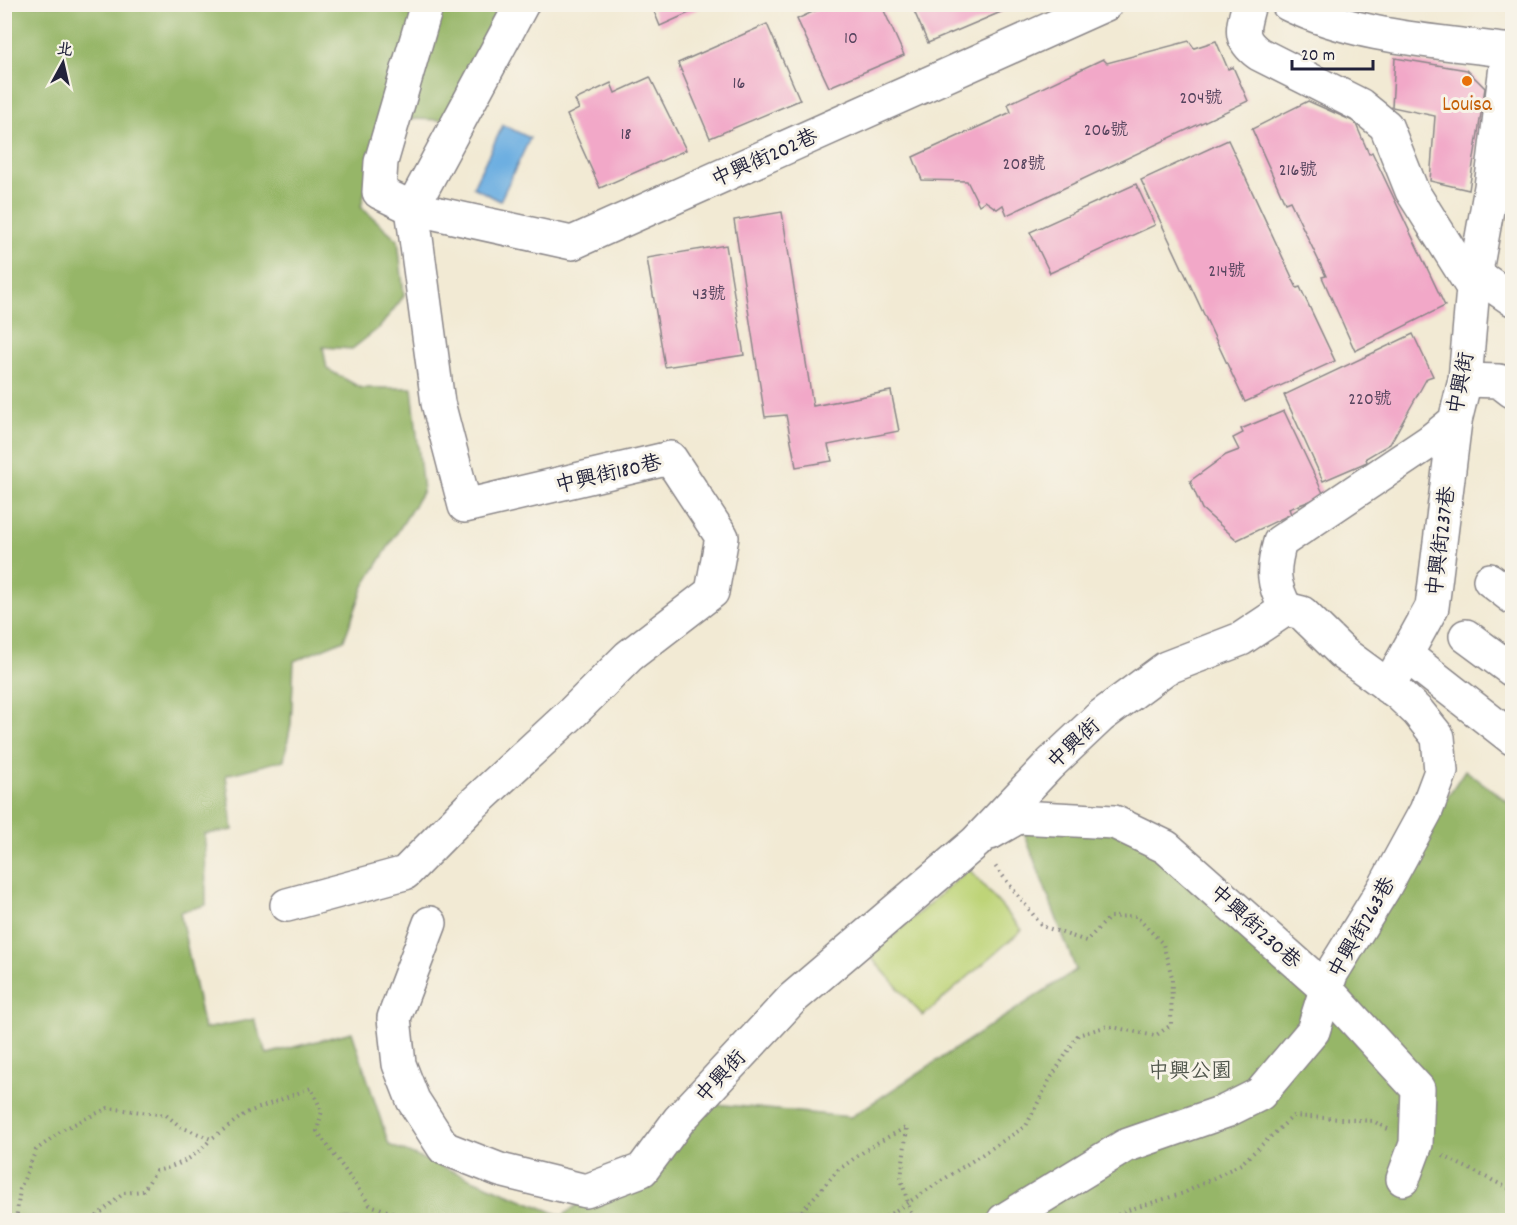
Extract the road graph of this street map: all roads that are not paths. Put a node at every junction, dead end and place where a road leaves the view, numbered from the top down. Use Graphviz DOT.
graph roads {
  1 [pos="427,4"];
  2 [pos="522,4"];
  3 [pos="1106,4"];
  4 [pos="1250,4"];
  5 [pos="1288,4"];
  6 [pos="1510,51"];
  7 [pos="1502,194"];
  8 [pos="412,208"];
  9 [pos="1475,281"];
  10 [pos="1512,299"];
  11 [pos="1465,380"];
  12 [pos="1512,391"];
  13 [pos="1455,421"];
  14 [pos="1286,609"];
  15 [pos="1466,636"];
  16 [pos="1406,655"];
  17 [pos="1512,670"];
  18 [pos="1388,687"];
  19 [pos="1512,738"];
  20 [pos="976,842"];
  21 [pos="287,905"];
  22 [pos="430,923"];
  23 [pos="1326,989"];
  24 [pos="1403,1179"];
  25 [pos="1004,1221"];
  1 -- 8 [label="street, 中興街202巷"];
  2 -- 8 [label="street"];
  3 -- 8 [label="street, 中興街202巷"];
  4 -- 9 [label="street"];
  5 -- 6 [label="street"];
  6 -- 7 [label="street, 中興街"];
  7 -- 9 [label="street, 中興街"];
  8 -- 21 [label="street, 中興街180巷"];
  9 -- 10 [label="street"];
  9 -- 11 [label="street, 中興街"];
  11 -- 12 [label="street"];
  11 -- 13 [label="street, 中興街"];
  13 -- 14 [label="street, 中興街"];
  13 -- 16 [label="street, 中興街237巷"];
  14 -- 18 [label="street, 中興街263巷"];
  14 -- 20 [label="street, 中興街"];
  15 -- 17 [label="street"];
  16 -- 18 [label="street, 中興街237巷"];
  16 -- 19 [label="street"];
  18 -- 23 [label="street, 中興街263巷"];
  20 -- 22 [label="street, 中興街"];
  20 -- 23 [label="street, 中興街230巷"];
  23 -- 24 [label="street, 中興街230巷"];
  23 -- 25 [label="street, 中興街263巷"];
}
